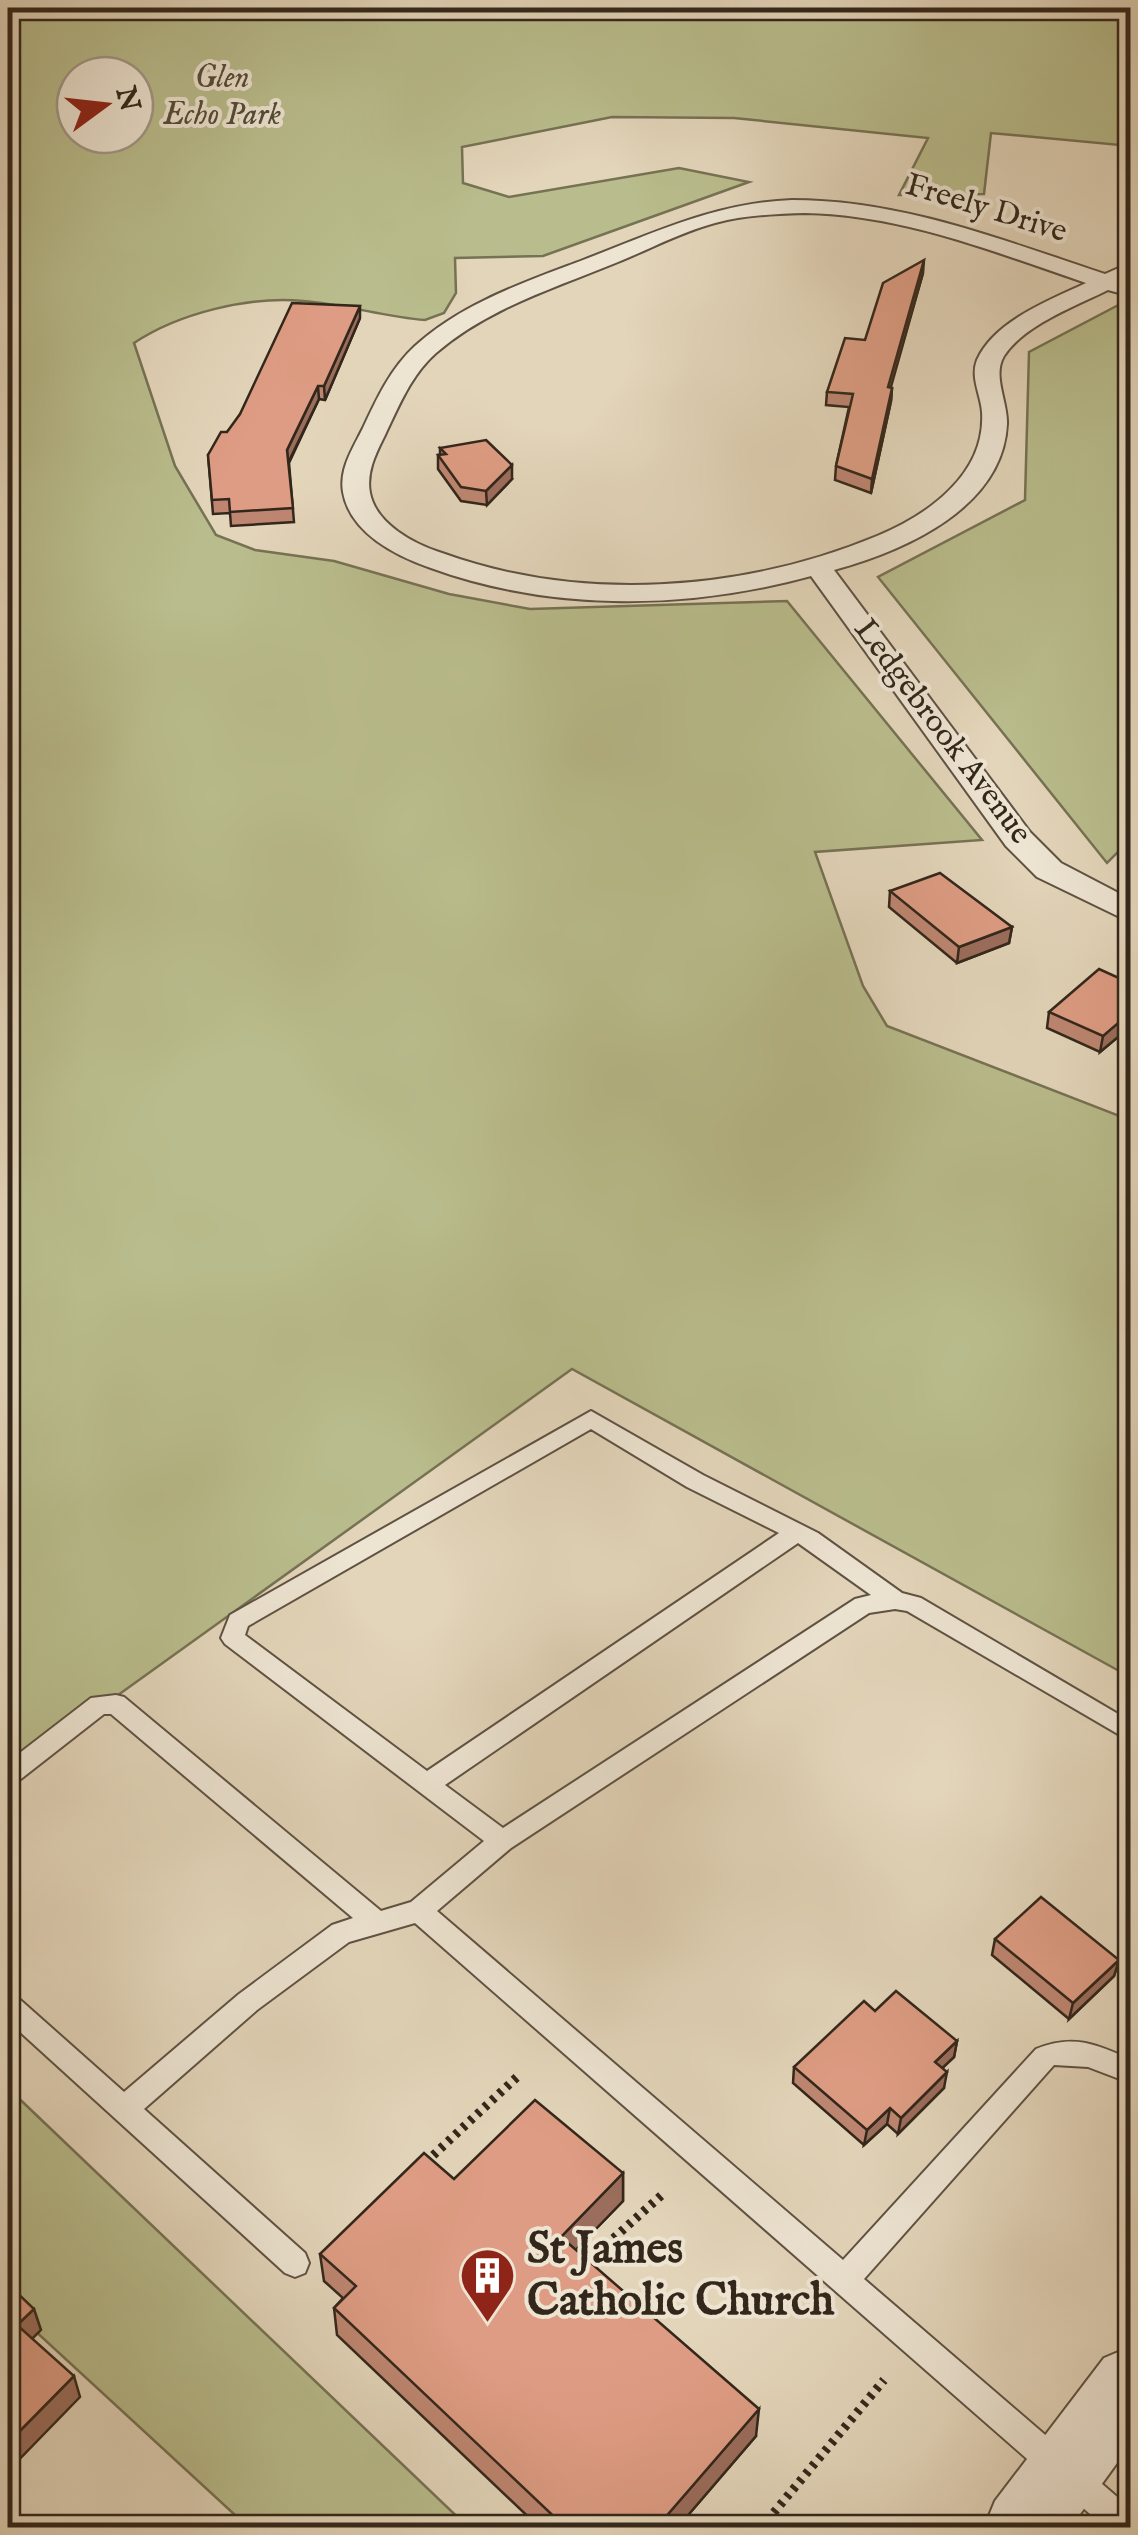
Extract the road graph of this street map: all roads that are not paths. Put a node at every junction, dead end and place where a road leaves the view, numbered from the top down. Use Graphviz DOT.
graph roads {
  1 [pos="1122,280"];
  2 [pos="818,567"];
  3 [pos="1130,912"];
  4 [pos="796,1533"];
  5 [pos="896,1600"];
  6 [pos="1130,1732"];
  7 [pos="8,1775"];
  8 [pos="426,1785"];
  9 [pos="502,1842"];
  10 [pos="419,1911"];
  11 [pos="377,1923"];
  12 [pos="8,2005"];
  13 [pos="1130,2071"];
  14 [pos="124,2109"];
  15 [pos="295,2262"];
  16 [pos="843,2281"];
  17 [pos="1130,2384"];
  18 [pos="1043,2499"];
  19 [pos="1130,2528"];
  1 -- 2 [label="street, Freely Drive"];
  1 -- 2 [label="street, Freely Drive"];
  2 -- 3 [label="street, Ledgebrook Avenue"];
  4 -- 5 [label="lane"];
  4 -- 8 [label="lane"];
  4 -- 8 [label="lane"];
  5 -- 6 [label="lane"];
  5 -- 9 [label="lane"];
  7 -- 11 [label="lane"];
  8 -- 9 [label="lane"];
  9 -- 10 [label="lane"];
  10 -- 11 [label="lane"];
  10 -- 16 [label="lane"];
  11 -- 14 [label="lane"];
  12 -- 14 [label="lane"];
  13 -- 16 [label="lane"];
  14 -- 15 [label="lane"];
  16 -- 18 [label="lane"];
  17 -- 18 [label="street"];
  18 -- 19 [label="lane"];
}
